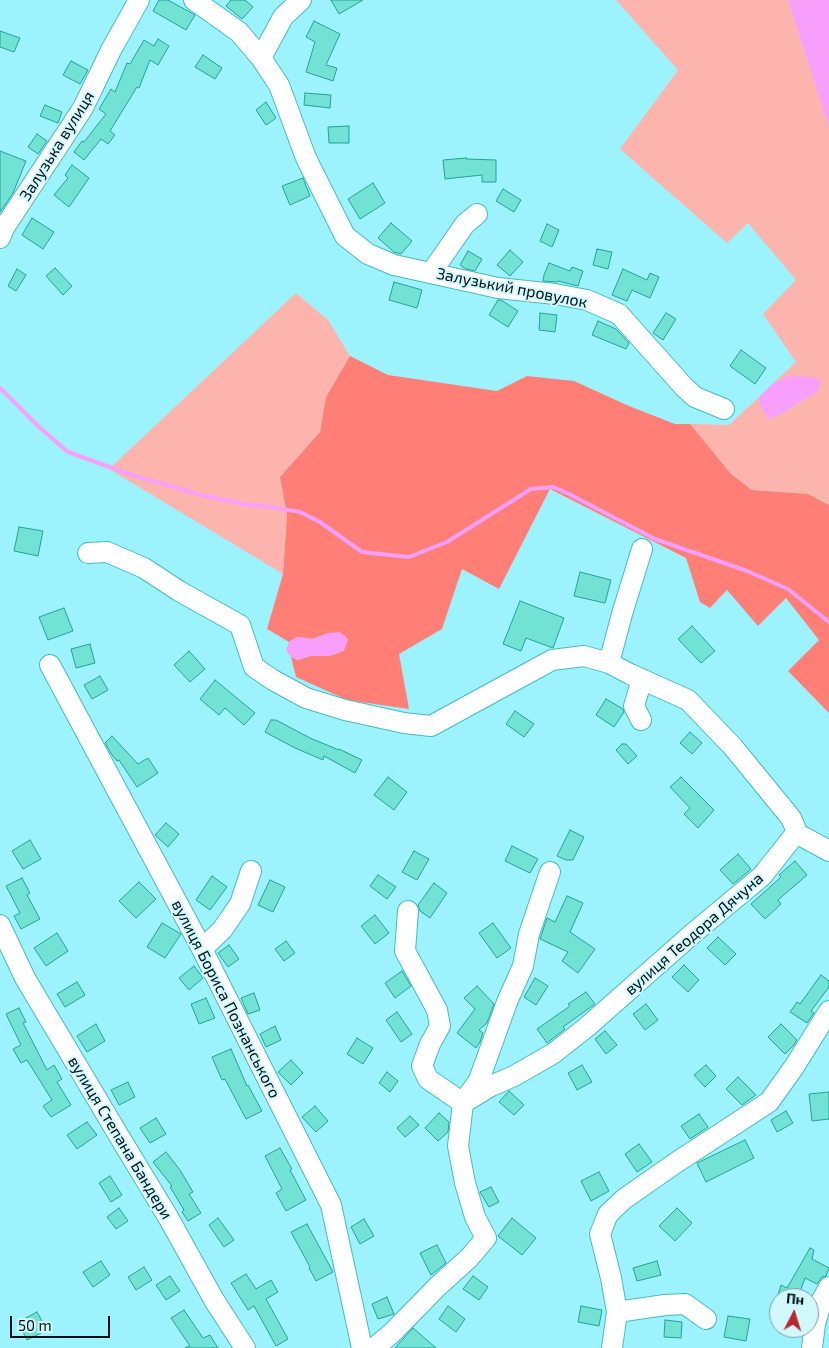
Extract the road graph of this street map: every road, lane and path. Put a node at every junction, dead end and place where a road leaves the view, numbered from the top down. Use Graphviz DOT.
graph roads {
  1 [pos="139,0"];
  2 [pos="194,0"];
  3 [pos="301,0"];
  4 [pos="261,58"];
  5 [pos="477,214"];
  6 [pos="0,238"];
  7 [pos="431,273"];
  8 [pos="724,409"];
  9 [pos="642,549"];
  10 [pos="88,552"];
  11 [pos="609,663"];
  12 [pos="50,665"];
  13 [pos="642,679"];
  14 [pos="641,720"];
  15 [pos="796,833"];
  16 [pos="829,851"];
  17 [pos="251,871"];
  18 [pos="550,872"];
  19 [pos="408,912"];
  20 [pos="0,925"];
  21 [pos="202,950"];
  22 [pos="829,1011"];
  23 [pos="463,1102"];
  24 [pos="829,1287"];
  25 [pos="617,1312"];
  26 [pos="706,1319"];
  27 [pos="245,1348"];
  28 [pos="362,1348"];
  29 [pos="374,1348"];
  30 [pos="612,1348"];
  31 [pos="812,1348"];
  1 -- 6 [label="street, Залузька вулиця"];
  2 -- 4 [label="street, Залузький провулок"];
  3 -- 4 [label="street"];
  4 -- 7 [label="street, Залузький провулок"];
  5 -- 7 [label="street"];
  7 -- 8 [label="street, Залузький провулок"];
  9 -- 11 [label="street"];
  10 -- 11 [label="street"];
  11 -- 13 [label="street"];
  12 -- 21 [label="street, вулиця Бориса Познанського"];
  13 -- 14 [label="street"];
  13 -- 15 [label="street"];
  15 -- 16 [label="street"];
  15 -- 23 [label="street, вулиця Теодора Дячуна"];
  17 -- 21 [label="street"];
  18 -- 23 [label="street"];
  19 -- 23 [label="street"];
  20 -- 27 [label="street, вулиця Степана Бандери"];
  21 -- 28 [label="street, вулиця Бориса Познанського"];
  22 -- 25 [label="street"];
  23 -- 29 [label="street"];
  24 -- 31 [label="street"];
  25 -- 26 [label="street"];
  25 -- 30 [label="street"];
}
